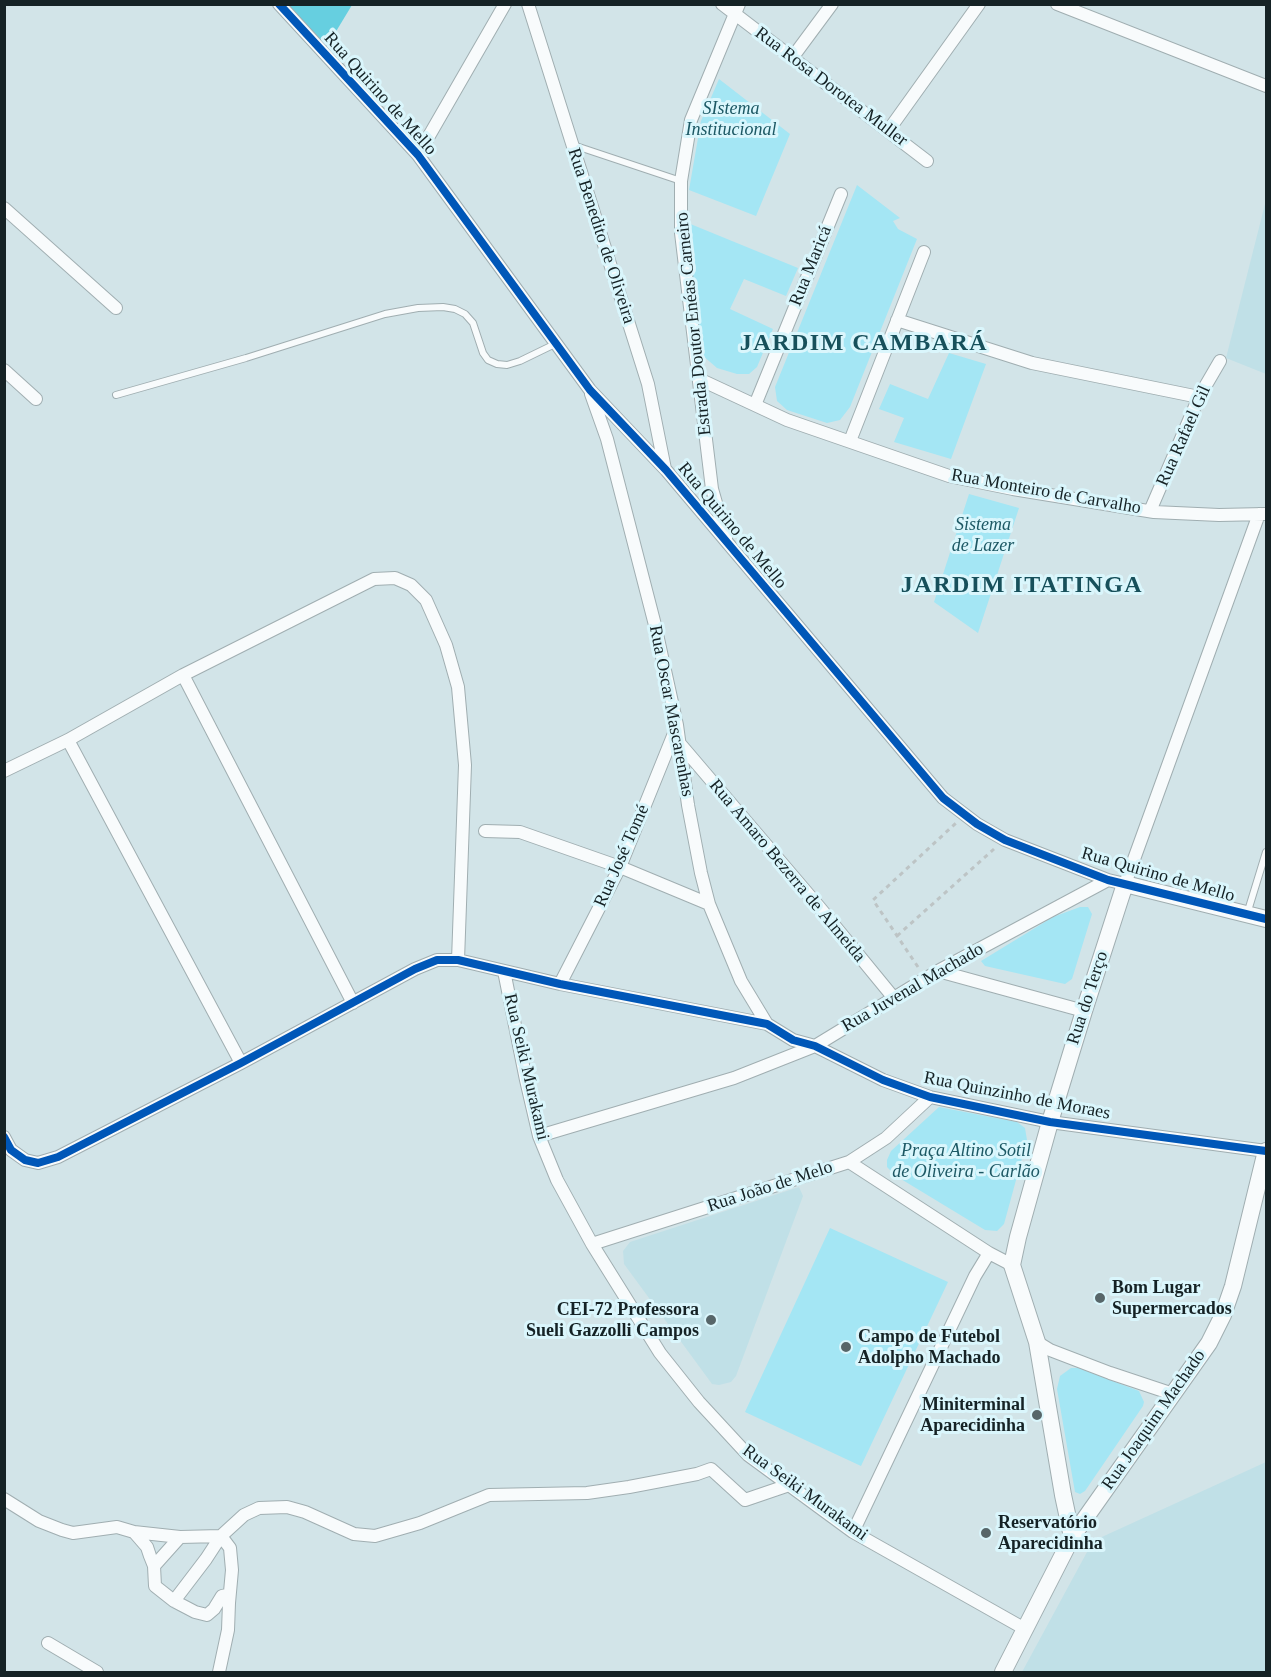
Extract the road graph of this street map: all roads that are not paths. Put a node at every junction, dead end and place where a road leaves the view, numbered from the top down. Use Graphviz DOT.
graph roads {
  1 [pos="279,4"];
  2 [pos="505,4"];
  3 [pos="528,4"];
  4 [pos="722,4"];
  5 [pos="831,4"];
  6 [pos="979,4"];
  7 [pos="1057,4"];
  8 [pos="737,9"];
  9 [pos="792,58"];
  10 [pos="1266,86"];
  11 [pos="888,131"];
  12 [pos="572,145"];
  13 [pos="418,155"];
  14 [pos="927,160"];
  15 [pos="681,181"];
  16 [pos="841,194"];
  17 [pos="4,208"];
  18 [pos="924,252"];
  19 [pos="116,308"];
  20 [pos="897,321"];
  21 [pos="555,344"];
  22 [pos="1220,361"];
  23 [pos="4,370"];
  24 [pos="699,379"];
  25 [pos="590,390"];
  26 [pos="116,395"];
  27 [pos="1199,398"];
  28 [pos="36,399"];
  29 [pos="755,405"];
  30 [pos="850,441"];
  31 [pos="666,470"];
  32 [pos="1150,511"];
  33 [pos="1263,514"];
  34 [pos="728,544"];
  35 [pos="183,675"];
  36 [pos="677,725"];
  37 [pos="68,740"];
  38 [pos="681,745"];
  39 [pos="4,771"];
  40 [pos="485,831"];
  41 [pos="1266,852"];
  42 [pos="620,867"];
  43 [pos="1108,880"];
  44 [pos="1125,885"];
  45 [pos="709,904"];
  46 [pos="1247,915"];
  47 [pos="1266,919"];
  48 [pos="458,960"];
  49 [pos="504,971"];
  50 [pos="938,971"];
  51 [pos="560,984"];
  52 [pos="893,997"];
  53 [pos="353,1003"];
  54 [pos="1084,1011"];
  55 [pos="767,1024"];
  56 [pos="815,1046"];
  57 [pos="241,1064"];
  58 [pos="930,1097"];
  59 [pos="1050,1122"];
  60 [pos="539,1136"];
  61 [pos="4,1137"];
  62 [pos="1266,1151"];
  63 [pos="849,1162"];
  64 [pos="592,1244"];
  65 [pos="989,1253"];
  66 [pos="1012,1265"];
  67 [pos="1037,1342"];
  68 [pos="1173,1394"];
  69 [pos="789,1485"];
  70 [pos="1063,1495"];
  71 [pos="1100,1496"];
  72 [pos="4,1498"];
  73 [pos="134,1532"];
  74 [pos="853,1532"];
  75 [pos="221,1536"];
  76 [pos="180,1537"];
  77 [pos="1072,1537"];
  78 [pos="154,1566"];
  79 [pos="174,1601"];
  80 [pos="229,1603"];
  81 [pos="1025,1629"];
  82 [pos="48,1643"];
  83 [pos="97,1672"];
  84 [pos="219,1672"];
  85 [pos="1003,1672"];
  1 -- 13 [label="street, Rua Quirino de Mello"];
  2 -- 13 [label="street"];
  3 -- 12 [label="street, Rua Benedito de Oliveira"];
  4 -- 8 [label="street, Rua Rosa Dorotea Muller"];
  5 -- 9 [label="street"];
  6 -- 11 [label="street"];
  7 -- 10 [label="street"];
  8 -- 9 [label="street, Rua Rosa Dorotea Muller"];
  8 -- 15 [label="street, Estrada Doutor Enéas Carneiro"];
  9 -- 11 [label="street, Rua Rosa Dorotea Muller"];
  11 -- 14 [label="street, Rua Rosa Dorotea Muller"];
  12 -- 15 [label="lane"];
  12 -- 31 [label="street, Rua Benedito de Oliveira"];
  13 -- 21 [label="street, Rua Quirino de Mello"];
  15 -- 24 [label="street, Estrada Doutor Enéas Carneiro"];
  16 -- 29 [label="street, Rua Maricá"];
  17 -- 19 [label="street"];
  18 -- 20 [label="street"];
  20 -- 27 [label="street"];
  20 -- 30 [label="street"];
  21 -- 25 [label="street, Rua Quirino de Mello"];
  21 -- 26 [label="lane"];
  22 -- 27 [label="street, Rua Rafael Gil"];
  23 -- 28 [label="street"];
  24 -- 29 [label="street, Rua Monteiro de Carvalho"];
  24 -- 34 [label="street, Estrada Doutor Enéas Carneiro"];
  25 -- 31 [label="street, Rua Quirino de Mello"];
  25 -- 36 [label="street, Rua Oscar Mascarenhas"];
  27 -- 32 [label="street, Rua Rafael Gil"];
  29 -- 30 [label="street, Rua Monteiro de Carvalho"];
  30 -- 32 [label="street, Rua Monteiro de Carvalho"];
  31 -- 34 [label="street, Rua Quirino de Mello"];
  32 -- 33 [label="street, Rua Monteiro de Carvalho"];
  33 -- 44 [label="street, Rua do Terço"];
  34 -- 43 [label="street, Rua Quirino de Mello"];
  35 -- 37 [label="street"];
  35 -- 48 [label="street"];
  35 -- 53 [label="street"];
  36 -- 38 [label="street, Rua Oscar Mascarenhas"];
  36 -- 42 [label="street, Rua José Tomé"];
  37 -- 39 [label="street"];
  37 -- 57 [label="street"];
  38 -- 45 [label="street, Rua Oscar Mascarenhas"];
  38 -- 52 [label="street, Rua Amaro Bezerra de Almeida"];
  40 -- 42 [label="street"];
  41 -- 46 [label="lane"];
  42 -- 45 [label="street"];
  42 -- 51 [label="street, Rua José Tomé"];
  43 -- 44 [label="street, Rua Quirino de Mello"];
  43 -- 50 [label="street, Rua Juvenal Machado"];
  44 -- 46 [label="street, Rua Quirino de Mello"];
  44 -- 54 [label="street, Rua do Terço"];
  45 -- 55 [label="street, Rua Oscar Mascarenhas"];
  46 -- 47 [label="street, Rua Quirino de Mello"];
  48 -- 49 [label="street, Rua Quinzinho de Moraes"];
  48 -- 53 [label="street"];
  49 -- 51 [label="street, Rua Quinzinho de Moraes"];
  49 -- 60 [label="street, Rua Seiki Murakami"];
  50 -- 52 [label="street, Rua Juvenal Machado"];
  50 -- 54 [label="street"];
  51 -- 55 [label="street, Rua Quinzinho de Moraes"];
  52 -- 56 [label="street, Rua Juvenal Machado"];
  53 -- 57 [label="street"];
  54 -- 59 [label="street, Rua do Terço"];
  55 -- 56 [label="street, Rua Quinzinho de Moraes"];
  56 -- 58 [label="street, Rua Quinzinho de Moraes"];
  56 -- 60 [label="street, Rua Juvenal Machado"];
  57 -- 61 [label="street"];
  58 -- 59 [label="street, Rua Quinzinho de Moraes"];
  58 -- 63 [label="street, Rua João de Melo"];
  59 -- 62 [label="street, Rua Quinzinho de Moraes"];
  59 -- 66 [label="street, Rua do Terço"];
  60 -- 64 [label="street, Rua Seiki Murakami"];
  62 -- 68 [label="street, Rua Joaquim Machado"];
  63 -- 64 [label="street, Rua João de Melo"];
  63 -- 65 [label="street"];
  64 -- 69 [label="street, Rua Seiki Murakami"];
  65 -- 66 [label="street"];
  65 -- 74 [label="street"];
  66 -- 67 [label="street"];
  67 -- 68 [label="street"];
  67 -- 70 [label="street"];
  68 -- 71 [label="street, Rua Joaquim Machado"];
  69 -- 74 [label="street, Rua Seiki Murakami"];
  69 -- 75 [label="street"];
  70 -- 71 [label="street"];
  70 -- 77 [label="street"];
  71 -- 77 [label="street, Rua Joaquim Machado"];
  72 -- 73 [label="street"];
  73 -- 76 [label="street"];
  73 -- 78 [label="street"];
  74 -- 81 [label="street, Rua Seiki Murakami"];
  75 -- 76 [label="street"];
  75 -- 79 [label="street"];
  75 -- 80 [label="street"];
  76 -- 78 [label="street"];
  77 -- 81 [label="street, Rua Joaquim Machado"];
  78 -- 79 [label="street"];
  79 -- 80 [label="street"];
  80 -- 84 [label="street"];
  81 -- 85 [label="street, Rua Joaquim Machado"];
  82 -- 83 [label="street"];
}
